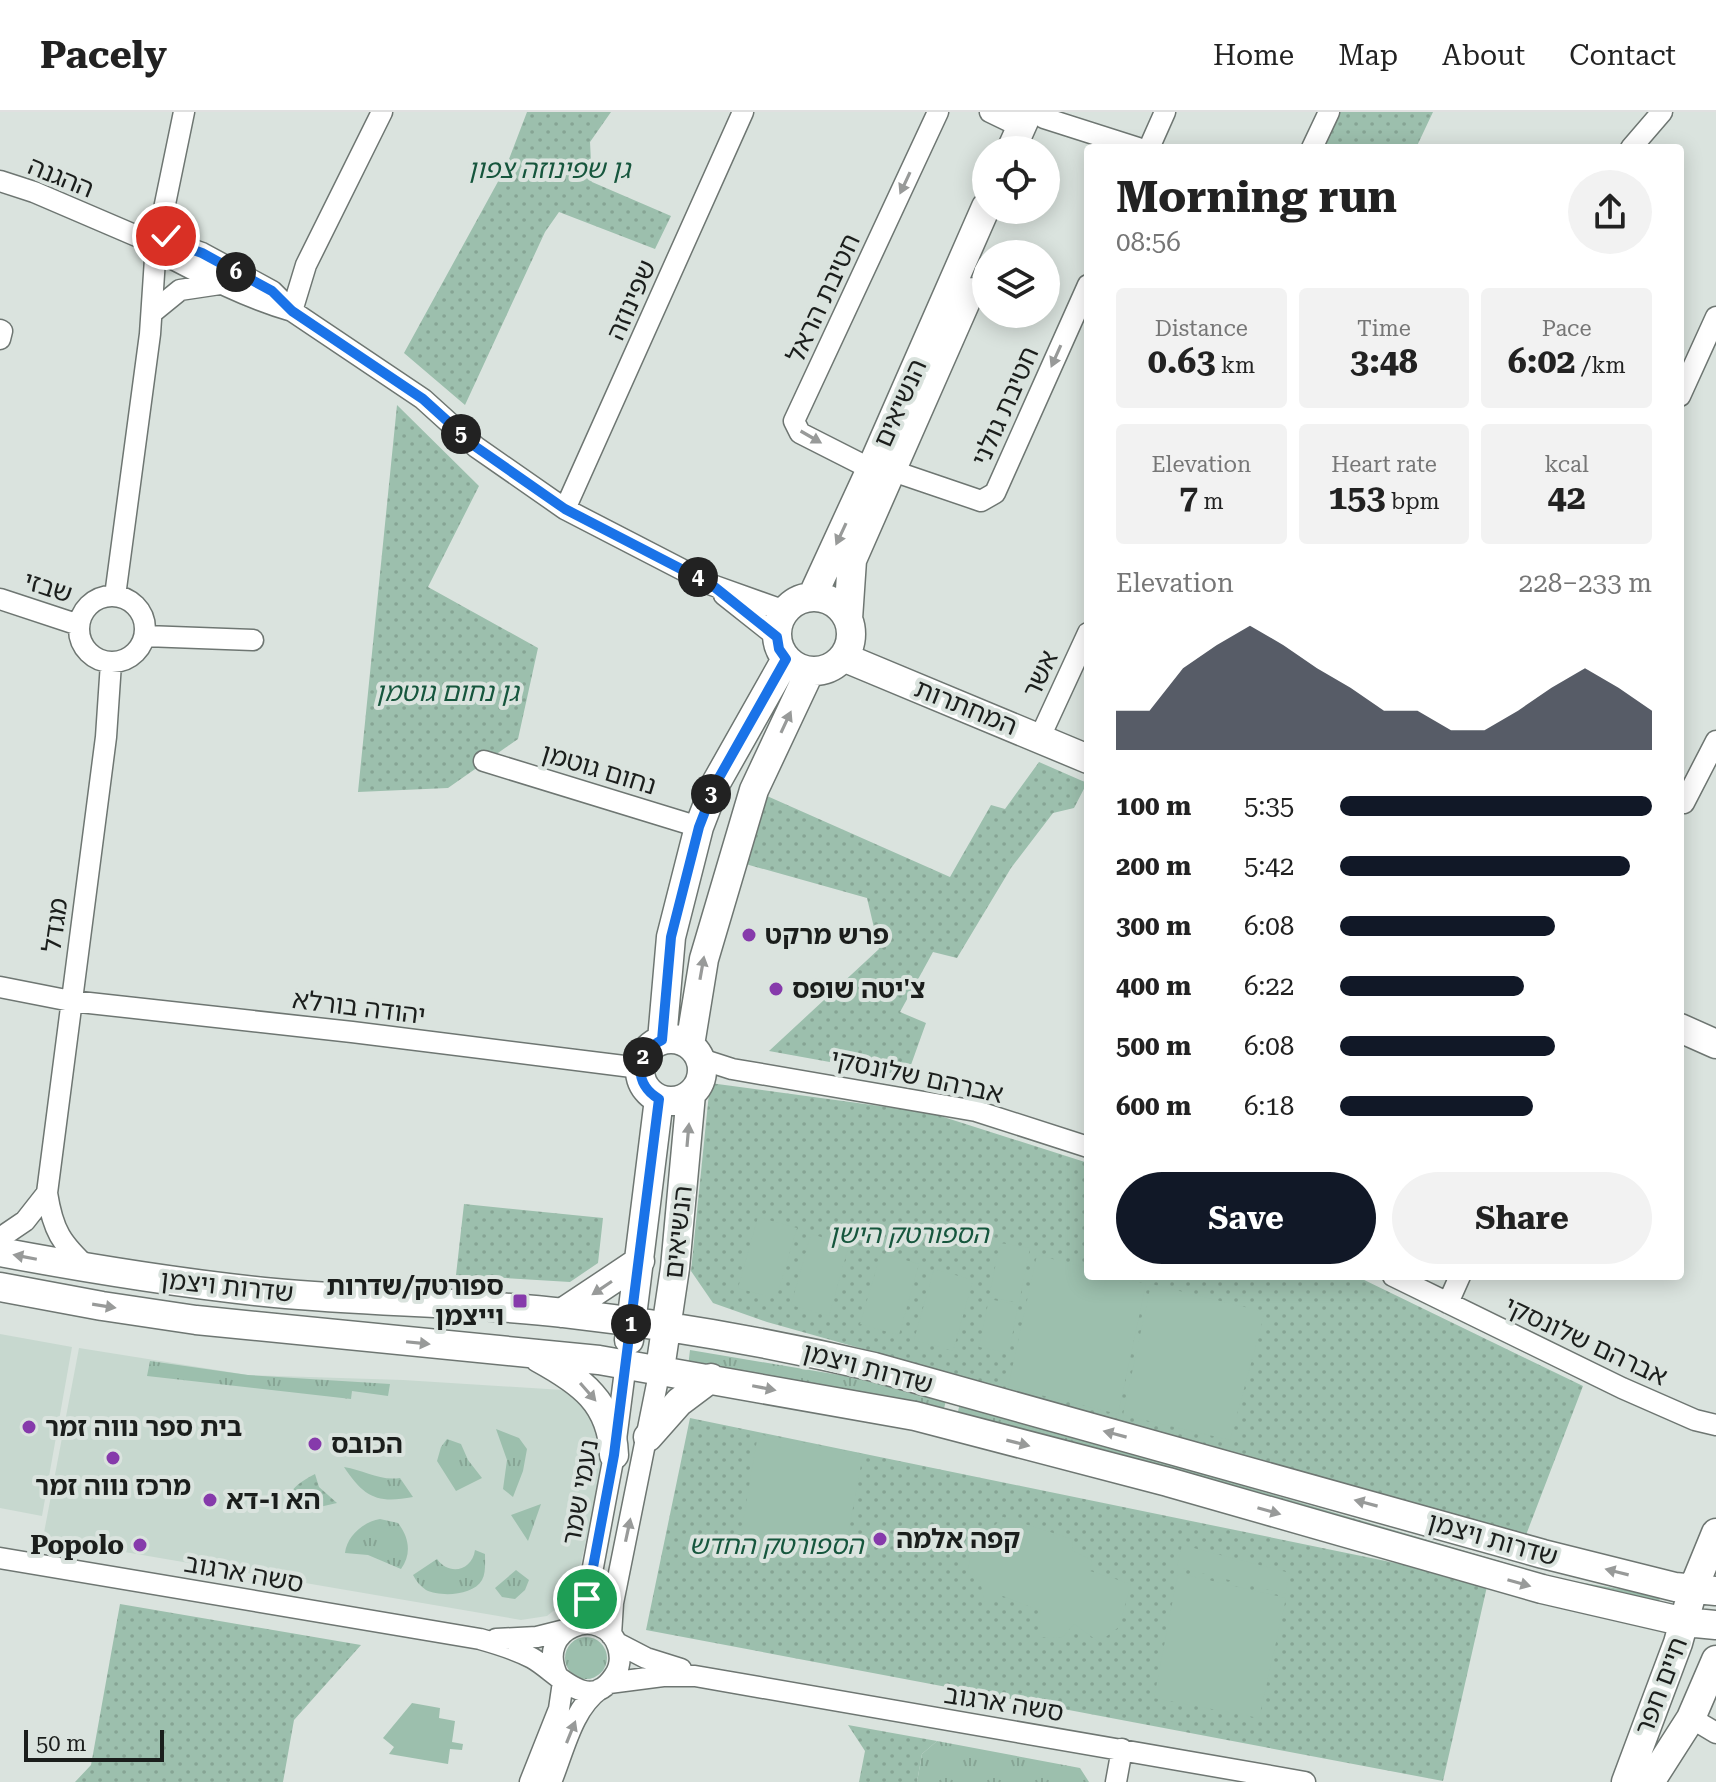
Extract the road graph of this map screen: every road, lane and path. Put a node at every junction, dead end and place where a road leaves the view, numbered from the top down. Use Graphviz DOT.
graph roads {
  1 [pos="184,112"];
  2 [pos="382,112"];
  3 [pos="743,112"];
  4 [pos="938,112"];
  5 [pos="990,112"];
  6 [pos="1165,112"];
  7 [pos="1329,112"];
  8 [pos="1662,112"];
  9 [pos="1030,128"];
  10 [pos="1116,144"];
  11 [pos="1151,144"];
  12 [pos="1314,144"];
  13 [pos="1634,144"];
  14 [pos="0,181"];
  15 [pos="979,224"];
  16 [pos="159,246"];
  17 [pos="972,283"];
  18 [pos="220,284"];
  19 [pos="1084,294"];
  20 [pos="292,311"];
  21 [pos="153,312"];
  22 [pos="1716,317"];
  23 [pos="0,330"];
  24 [pos="0,339"];
  25 [pos="1684,387"];
  26 [pos="882,470"];
  27 [pos="565,509"];
  28 [pos="115,596"];
  29 [pos="812,597"];
  30 [pos="0,599"];
  31 [pos="848,619"];
  32 [pos="79,625"];
  33 [pos="145,636"];
  34 [pos="253,640"];
  35 [pos="1084,642"];
  36 [pos="789,644"];
  37 [pos="843,657"];
  38 [pos="111,663"];
  39 [pos="1040,737"];
  40 [pos="1716,741"];
  41 [pos="1084,757"];
  42 [pos="484,761"];
  43 [pos="1684,803"];
  44 [pos="699,827"];
  45 [pos="0,987"];
  46 [pos="71,1001"];
  47 [pos="1684,1030"];
  48 [pos="662,1040"];
  49 [pos="1716,1044"];
  50 [pos="640,1068"];
  51 [pos="696,1068"];
  52 [pos="659,1099"];
  53 [pos="1084,1146"];
  54 [pos="47,1193"];
  55 [pos="0,1238"];
  56 [pos="0,1252"];
  57 [pos="640,1261"];
  58 [pos="675,1268"];
  59 [pos="89,1269"];
  60 [pos="1401,1280"];
  61 [pos="1458,1280"];
  62 [pos="0,1287"];
  63 [pos="1448,1303"];
  64 [pos="562,1313"];
  65 [pos="632,1322"];
  66 [pos="666,1327"];
  67 [pos="726,1336"];
  68 [pos="531,1354"];
  69 [pos="626,1363"];
  70 [pos="660,1369"];
  71 [pos="711,1378"];
  72 [pos="1716,1425"];
  73 [pos="648,1437"];
  74 [pos="614,1455"];
  75 [pos="1716,1533"];
  76 [pos="0,1558"];
  77 [pos="1704,1590"];
  78 [pos="1685,1622"];
  79 [pos="1716,1625"];
  80 [pos="569,1628"];
  81 [pos="480,1639"];
  82 [pos="614,1639"];
  83 [pos="1716,1660"];
  84 [pos="695,1676"];
  85 [pos="560,1680"];
  86 [pos="604,1686"];
  87 [pos="1691,1718"];
  88 [pos="1716,1733"];
  89 [pos="1122,1749"];
  90 [pos="530,1782"];
  91 [pos="551,1782"];
  92 [pos="1116,1782"];
  93 [pos="1305,1782"];
  94 [pos="1626,1782"];
  95 [pos="1650,1782"];
  1 -- 16 [label="street"];
  2 -- 20 [label="street"];
  3 -- 27 [label="street, שפינוזה"];
  4 -- 26 [label="street, חטיבת הראל, one-way"];
  5 -- 9 [label="street"];
  6 -- 11 [label="street"];
  7 -- 12 [label="street"];
  8 -- 13 [label="street"];
  9 -- 10 [label="street"];
  14 -- 16 [label="street, ההגנה"];
  15 -- 26 [label="main road, הנשיאים"];
  16 -- 18 [label="street"];
  16 -- 20 [label="street"];
  16 -- 21 [label="street"];
  17 -- 26 [label="main road, הנשיאים"];
  18 -- 20 [label="street"];
  18 -- 21 [label="street"];
  19 -- 26 [label="street, חטיבת גולני, one-way"];
  20 -- 27 [label="street"];
  21 -- 28 [label="street"];
  22 -- 25 [label="street"];
  23 -- 24 [label="street"];
  26 -- 29 [label="main road, הנשיאים, one-way"];
  26 -- 31 [label="main road, הנשיאים"];
  27 -- 36 [label="street"];
  28 -- 32 [label="street"];
  28 -- 33 [label="street"];
  29 -- 31 [label="main road"];
  29 -- 36 [label="main road"];
  30 -- 32 [label="street, שבזי"];
  31 -- 37 [label="main road"];
  32 -- 38 [label="street"];
  33 -- 34 [label="street"];
  33 -- 38 [label="street"];
  35 -- 39 [label="street, אשר"];
  36 -- 37 [label="main road"];
  36 -- 44 [label="main road"];
  51 -- 36 [label="main road, הנשיאים, one-way"];
  37 -- 39 [label="main road, המחתרות"];
  38 -- 46 [label="street, מגדל"];
  39 -- 41 [label="main road, המחתרות"];
  40 -- 43 [label="street"];
  42 -- 44 [label="street, נחום גוטמן"];
  44 -- 48 [label="main road"];
  45 -- 46 [label="street, יהודה בורלא"];
  46 -- 50 [label="street, יהודה בורלא"];
  46 -- 54 [label="street, מגדל"];
  47 -- 49 [label="main road"];
  48 -- 50 [label="main road"];
  48 -- 51 [label="main road"];
  50 -- 52 [label="main road"];
  51 -- 52 [label="main road"];
  51 -- 53 [label="street, אברהם שלונסקי"];
  58 -- 51 [label="main road, הנשיאים, one-way"];
  52 -- 57 [label="main road, הנשיאים"];
  54 -- 55 [label="street"];
  54 -- 59 [label="street, מגדל"];
  59 -- 56 [label="main road, שדרות ויצמן, one-way"];
  57 -- 64 [label="main road, one-way"];
  57 -- 65 [label="main road, הנשיאים"];
  58 -- 66 [label="main road, הנשיאים"];
  58 -- 67 [label="main road"];
  59 -- 64 [label="main road, שדרות ויצמן"];
  60 -- 63 [label="street, אברהם שלונסקי"];
  61 -- 63 [label="street"];
  62 -- 68 [label="main road, שדרות ויצמן, one-way"];
  63 -- 72 [label="street, אברהם שלונסקי"];
  64 -- 65 [label="main road, שדרות ויצמן"];
  65 -- 66 [label="main road, שדרות ויצמן"];
  65 -- 69 [label="main road, הנשיאים"];
  66 -- 67 [label="main road, שדרות ויצמן"];
  66 -- 70 [label="main road, הנשיאים"];
  77 -- 67 [label="main road, שדרות ויצמן, one-way"];
  68 -- 69 [label="main road, שדרות ויצמן"];
  68 -- 74 [label="main road, one-way"];
  69 -- 70 [label="main road, שדרות ויצמן"];
  69 -- 74 [label="street, נעמי שמר"];
  70 -- 71 [label="main road, שדרות ויצמן"];
  70 -- 73 [label="street, נעמי שמר"];
  71 -- 73 [label="main road"];
  71 -- 78 [label="main road, שדרות ויצמן, one-way"];
  82 -- 73 [label="street, נעמי שמר, one-way"];
  74 -- 80 [label="street, נעמי שמר"];
  75 -- 77 [label="main road, חיים חפר"];
  76 -- 81 [label="street, סשה ארגוב"];
  77 -- 78 [label="main road, חיים חפר"];
  78 -- 79 [label="main road, שדרות ויצמן"];
  78 -- 94 [label="main road, חיים חפר"];
  80 -- 81 [label="street, סשה ארגוב"];
  80 -- 82 [label="street"];
  80 -- 85 [label="street"];
  81 -- 85 [label="street, סשה ארגוב"];
  82 -- 84 [label="street, סשה ארגוב"];
  82 -- 86 [label="street"];
  83 -- 87 [label="main road, חיים חפר"];
  84 -- 86 [label="street, סשה ארגוב"];
  84 -- 89 [label="street, סשה ארגוב"];
  85 -- 86 [label="street"];
  85 -- 90 [label="street"];
  91 -- 86 [label="street, one-way"];
  87 -- 88 [label="street"];
  87 -- 95 [label="main road, חיים חפר"];
  89 -- 92 [label="street"];
  89 -- 93 [label="street, סשה ארגוב"];
}
